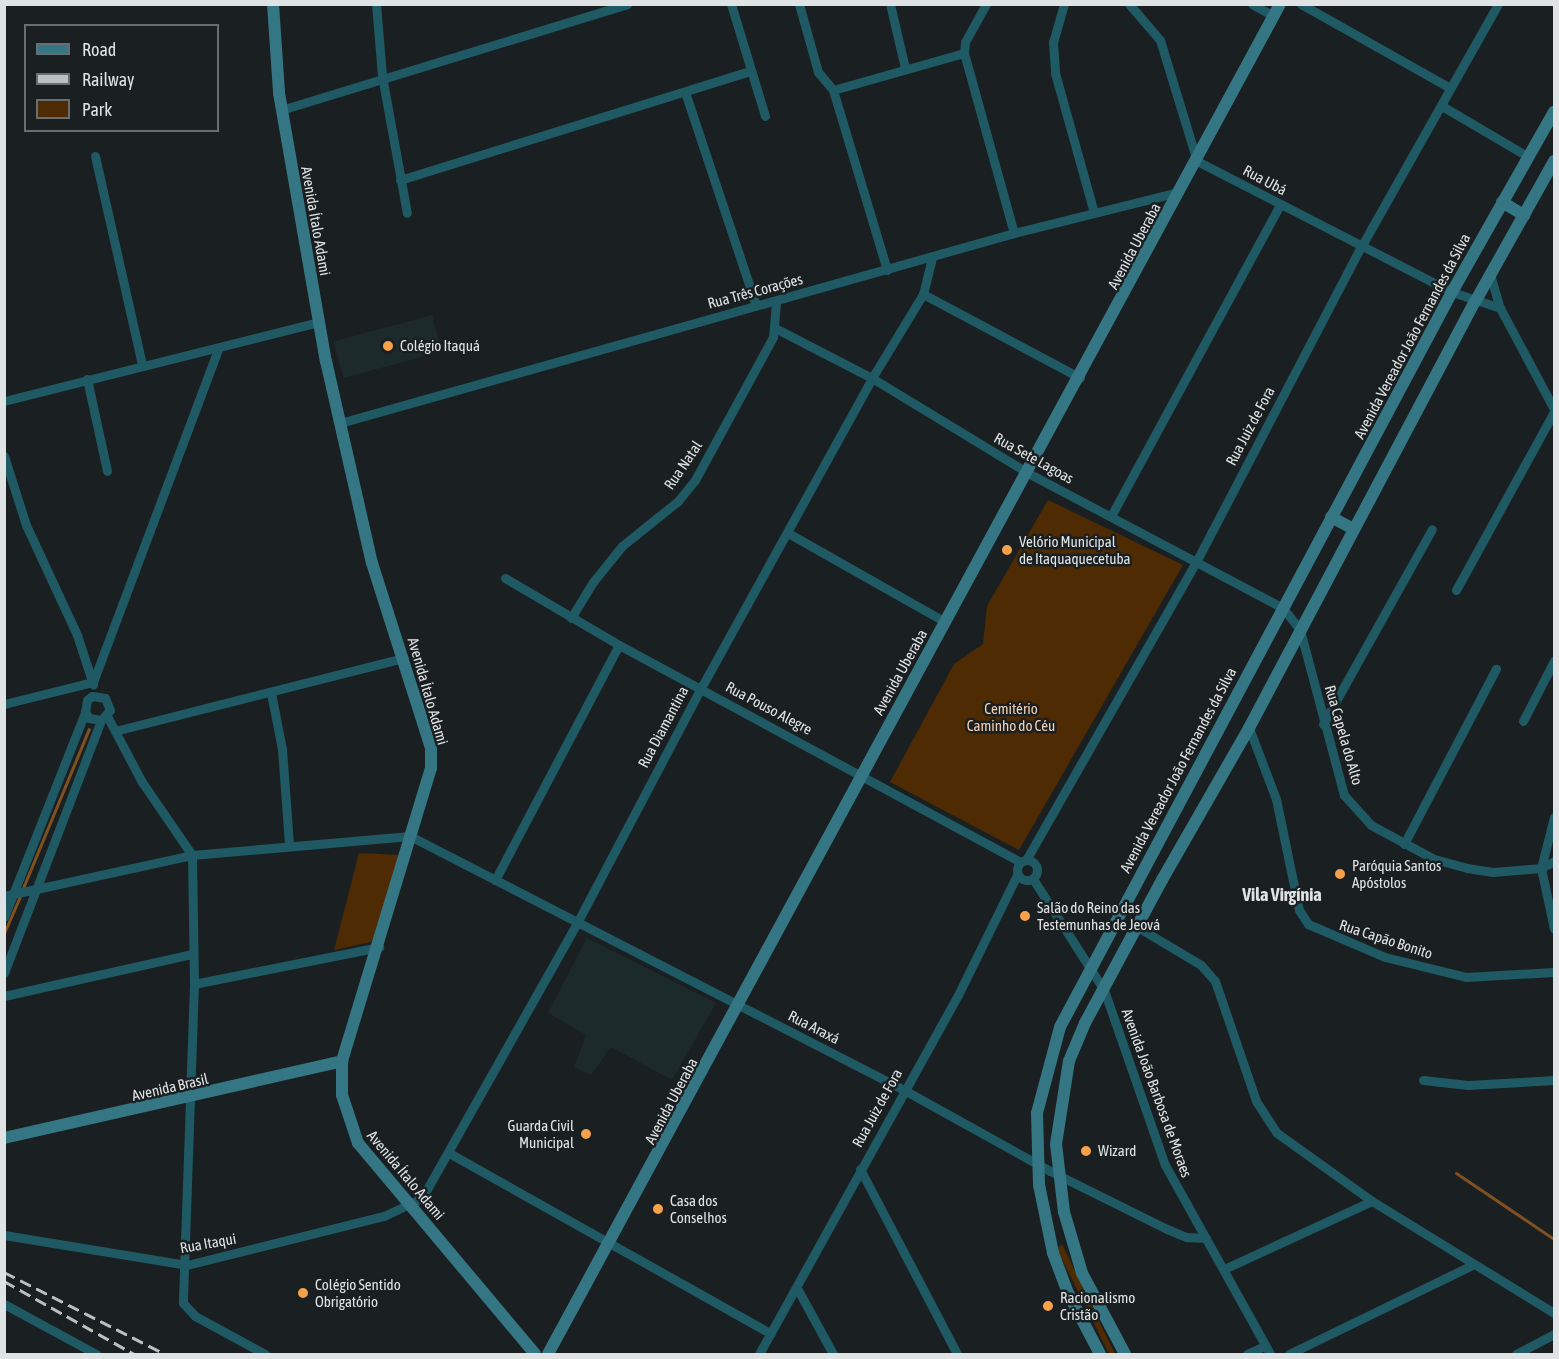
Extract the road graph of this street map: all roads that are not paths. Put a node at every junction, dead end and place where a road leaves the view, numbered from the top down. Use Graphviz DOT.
graph roads {
  1 [pos="273,4"];
  2 [pos="376,4"];
  3 [pos="627,4"];
  4 [pos="731,4"];
  5 [pos="799,4"];
  6 [pos="890,4"];
  7 [pos="986,4"];
  8 [pos="1064,4"];
  9 [pos="1129,4"];
  10 [pos="1252,4"];
  11 [pos="1301,4"];
  12 [pos="1498,4"];
  13 [pos="1277,10"];
  14 [pos="964,53"];
  15 [pos="905,68"];
  16 [pos="750,71"];
  17 [pos="383,80"];
  18 [pos="1450,88"];
  19 [pos="834,90"];
  20 [pos="685,92"];
  21 [pos="1442,106"];
  22 [pos="281,110"];
  23 [pos="1554,112"];
  24 [pos="765,116"];
  25 [pos="95,156"];
  26 [pos="1527,156"];
  27 [pos="1197,161"];
  28 [pos="1554,161"];
  29 [pos="400,180"];
  30 [pos="1179,192"];
  31 [pos="1502,202"];
  32 [pos="1280,205"];
  33 [pos="407,213"];
  34 [pos="1094,213"];
  35 [pos="1524,215"];
  36 [pos="1014,233"];
  37 [pos="1361,247"];
  38 [pos="932,258"];
  39 [pos="887,270"];
  40 [pos="1490,274"];
  41 [pos="1452,292"];
  42 [pos="923,294"];
  43 [pos="776,301"];
  44 [pos="1475,302"];
  45 [pos="756,306"];
  46 [pos="1500,308"];
  47 [pos="318,322"];
  48 [pos="775,328"];
  49 [pos="218,350"];
  50 [pos="142,364"];
  51 [pos="872,378"];
  52 [pos="1080,378"];
  53 [pos="87,379"];
  54 [pos="4,400"];
  55 [pos="1554,411"];
  56 [pos="340,423"];
  57 [pos="4,456"];
  58 [pos="107,471"];
  59 [pos="1028,473"];
  60 [pos="15,493"];
  61 [pos="4,495"];
  62 [pos="1111,516"];
  63 [pos="1331,517"];
  64 [pos="1354,529"];
  65 [pos="1432,529"];
  66 [pos="788,533"];
  67 [pos="1196,562"];
  68 [pos="506,578"];
  69 [pos="1456,590"];
  70 [pos="1283,608"];
  71 [pos="572,618"];
  72 [pos="945,622"];
  73 [pos="1300,630"];
  74 [pos="619,645"];
  75 [pos="404,658"];
  76 [pos="1554,661"];
  77 [pos="1496,669"];
  78 [pos="93,682"];
  79 [pos="701,688"];
  80 [pos="272,693"];
  81 [pos="95,696"];
  82 [pos="4,704"];
  83 [pos="85,712"];
  84 [pos="104,718"];
  85 [pos="1523,721"];
  86 [pos="1323,724"];
  87 [pos="1249,728"];
  88 [pos="115,731"];
  89 [pos="861,774"];
  90 [pos="1554,817"];
  91 [pos="410,836"];
  92 [pos="290,844"];
  93 [pos="1404,844"];
  94 [pos="192,855"];
  95 [pos="1023,861"];
  96 [pos="1554,861"];
  97 [pos="1541,868"];
  98 [pos="1017,875"];
  99 [pos="1033,879"];
  100 [pos="495,880"];
  101 [pos="37,889"];
  102 [pos="12,894"];
  103 [pos="4,917"];
  104 [pos="577,923"];
  105 [pos="1139,928"];
  106 [pos="1554,929"];
  107 [pos="379,947"];
  108 [pos="192,954"];
  109 [pos="1089,967"];
  110 [pos="1554,972"];
  111 [pos="4,974"];
  112 [pos="194,984"];
  113 [pos="1104,990"];
  114 [pos="4,996"];
  115 [pos="740,1005"];
  116 [pos="342,1061"];
  117 [pos="1423,1080"];
  118 [pos="1554,1080"];
  119 [pos="904,1090"];
  120 [pos="190,1098"];
  121 [pos="4,1138"];
  122 [pos="449,1153"];
  123 [pos="1037,1163"];
  124 [pos="860,1168"];
  125 [pos="1058,1174"];
  126 [pos="1372,1201"];
  127 [pos="412,1205"];
  128 [pos="4,1235"];
  129 [pos="1206,1238"];
  130 [pos="610,1243"];
  131 [pos="187,1264"];
  132 [pos="1474,1264"];
  133 [pos="1224,1269"];
  134 [pos="798,1290"];
  135 [pos="4,1304"];
  136 [pos="1554,1313"];
  137 [pos="771,1334"];
  138 [pos="1554,1334"];
  139 [pos="1267,1350"];
  140 [pos="96,1354"];
  141 [pos="265,1354"];
  142 [pos="535,1354"];
  143 [pos="548,1354"];
  144 [pos="759,1354"];
  145 [pos="833,1354"];
  146 [pos="957,1354"];
  147 [pos="1100,1354"];
  148 [pos="1125,1354"];
  149 [pos="1247,1354"];
  150 [pos="1289,1354"];
  151 [pos="1516,1354"];
  1 -- 22 [label="main road, Avenida Ítalo Adami"];
  2 -- 17 [label="street"];
  3 -- 17 [label="street"];
  4 -- 16 [label="street"];
  5 -- 19 [label="street"];
  6 -- 15 [label="street"];
  7 -- 14 [label="street"];
  8 -- 34 [label="street"];
  9 -- 27 [label="street"];
  10 -- 13 [label="street"];
  11 -- 18 [label="street"];
  12 -- 18 [label="street, Rua Juiz de Fora"];
  13 -- 27 [label="main road, Avenida Uberaba"];
  14 -- 15 [label="street"];
  14 -- 36 [label="street"];
  15 -- 19 [label="street"];
  16 -- 20 [label="street"];
  16 -- 24 [label="street"];
  17 -- 22 [label="street"];
  17 -- 29 [label="street"];
  18 -- 21 [label="street, Rua Juiz de Fora"];
  19 -- 39 [label="street"];
  20 -- 29 [label="street"];
  20 -- 45 [label="street"];
  21 -- 26 [label="street"];
  21 -- 37 [label="street, Rua Juiz de Fora"];
  22 -- 47 [label="main road, Avenida Ítalo Adami"];
  23 -- 26 [label="main road, Avenida Vereador João Fernandes da Silva"];
  25 -- 50 [label="street"];
  26 -- 31 [label="main road, Avenida Vereador João Fernandes da Silva"];
  27 -- 30 [label="main road, Avenida Uberaba"];
  27 -- 32 [label="street, Rua Ubá"];
  28 -- 35 [label="main road"];
  29 -- 33 [label="street"];
  30 -- 34 [label="street, Rua Três Corações"];
  30 -- 52 [label="main road, Avenida Uberaba"];
  31 -- 35 [label="main road"];
  31 -- 41 [label="main road, Avenida Vereador João Fernandes da Silva"];
  32 -- 37 [label="street, Rua Ubá"];
  32 -- 62 [label="street"];
  34 -- 36 [label="street, Rua Três Corações"];
  35 -- 40 [label="main road"];
  36 -- 38 [label="street, Rua Três Corações"];
  37 -- 41 [label="street, Rua Ubá"];
  37 -- 67 [label="street, Rua Juiz de Fora"];
  38 -- 39 [label="street, Rua Três Corações"];
  38 -- 42 [label="street, Rua Diamantina"];
  39 -- 43 [label="street, Rua Três Corações"];
  40 -- 44 [label="main road"];
  40 -- 46 [label="street"];
  41 -- 44 [label="street, Rua Ubá"];
  41 -- 63 [label="main road, Avenida Vereador João Fernandes da Silva"];
  42 -- 51 [label="street, Rua Diamantina"];
  42 -- 52 [label="street"];
  43 -- 45 [label="street, Rua Três Corações"];
  43 -- 48 [label="street, Rua Natal"];
  44 -- 46 [label="street"];
  44 -- 64 [label="main road"];
  45 -- 56 [label="street, Rua Três Corações"];
  46 -- 55 [label="street"];
  47 -- 49 [label="street"];
  47 -- 56 [label="main road, Avenida Ítalo Adami"];
  48 -- 51 [label="street, Rua Sete Lagoas"];
  48 -- 71 [label="street, Rua Natal"];
  49 -- 50 [label="street"];
  49 -- 78 [label="street"];
  50 -- 53 [label="street"];
  51 -- 59 [label="street, Rua Sete Lagoas"];
  51 -- 66 [label="street, Rua Diamantina"];
  52 -- 59 [label="main road, Avenida Uberaba"];
  53 -- 54 [label="street"];
  53 -- 58 [label="street"];
  55 -- 69 [label="street"];
  56 -- 75 [label="main road, Avenida Ítalo Adami"];
  57 -- 60 [label="street"];
  59 -- 62 [label="street, Rua Sete Lagoas"];
  59 -- 72 [label="main road, Avenida Uberaba"];
  60 -- 61 [label="street"];
  60 -- 78 [label="street"];
  62 -- 67 [label="street, Rua Sete Lagoas"];
  63 -- 64 [label="main road"];
  63 -- 70 [label="main road, Avenida Vereador João Fernandes da Silva"];
  64 -- 73 [label="main road"];
  65 -- 86 [label="street"];
  66 -- 72 [label="street"];
  66 -- 79 [label="street, Rua Diamantina"];
  67 -- 70 [label="street, Rua Sete Lagoas"];
  67 -- 95 [label="street, Rua Juiz de Fora"];
  68 -- 71 [label="street, Rua Pouso Alegre"];
  70 -- 73 [label="street"];
  70 -- 109 [label="main road, Avenida Vereador João Fernandes da Silva"];
  71 -- 74 [label="street, Rua Pouso Alegre"];
  72 -- 89 [label="main road, Avenida Uberaba"];
  73 -- 86 [label="street, Rua Capela do Alto"];
  73 -- 87 [label="main road"];
  74 -- 79 [label="street, Rua Pouso Alegre"];
  74 -- 100 [label="street"];
  75 -- 80 [label="street"];
  75 -- 91 [label="main road, Avenida Ítalo Adami"];
  76 -- 85 [label="street"];
  77 -- 93 [label="street"];
  78 -- 81 [label="street"];
  78 -- 82 [label="street"];
  79 -- 89 [label="street, Rua Pouso Alegre"];
  79 -- 104 [label="street, Rua Diamantina"];
  80 -- 88 [label="street"];
  80 -- 92 [label="street"];
  81 -- 83 [label="street"];
  81 -- 84 [label="street"];
  83 -- 84 [label="street"];
  83 -- 102 [label="street"];
  84 -- 88 [label="street"];
  84 -- 101 [label="street"];
  86 -- 93 [label="street, Rua Capela do Alto"];
  87 -- 105 [label="main road"];
  87 -- 110 [label="street, Rua Capão Bonito"];
  88 -- 94 [label="street"];
  89 -- 95 [label="street, Rua Pouso Alegre"];
  89 -- 115 [label="main road, Avenida Uberaba"];
  90 -- 97 [label="street"];
  91 -- 92 [label="street"];
  91 -- 100 [label="street, Rua Araxá"];
  91 -- 107 [label="main road, Avenida Ítalo Adami"];
  92 -- 94 [label="street"];
  93 -- 97 [label="street, Rua Capela do Alto"];
  94 -- 101 [label="street"];
  94 -- 108 [label="street"];
  95 -- 98 [label="street, Rua Juiz de Fora"];
  95 -- 99 [label="street"];
  96 -- 97 [label="street, Rua Capela do Alto"];
  97 -- 106 [label="street"];
  98 -- 99 [label="street"];
  98 -- 119 [label="street, Rua Juiz de Fora"];
  99 -- 109 [label="street"];
  100 -- 104 [label="street, Rua Araxá"];
  101 -- 102 [label="street"];
  101 -- 111 [label="street"];
  102 -- 103 [label="street"];
  104 -- 115 [label="street, Rua Araxá"];
  104 -- 122 [label="street, Rua Diamantina"];
  105 -- 113 [label="main road"];
  105 -- 126 [label="street"];
  107 -- 112 [label="street"];
  107 -- 116 [label="main road, Avenida Ítalo Adami"];
  108 -- 112 [label="street"];
  108 -- 114 [label="street"];
  109 -- 113 [label="street, Avenida João Barbosa de Moraes"];
  109 -- 123 [label="main road, Avenida Vereador João Fernandes da Silva"];
  112 -- 120 [label="street"];
  113 -- 125 [label="main road"];
  113 -- 129 [label="street, Avenida João Barbosa de Moraes"];
  115 -- 119 [label="street, Rua Araxá"];
  115 -- 130 [label="main road, Avenida Uberaba"];
  116 -- 120 [label="main road, Avenida Brasil"];
  116 -- 127 [label="main road, Avenida Ítalo Adami"];
  117 -- 118 [label="street"];
  119 -- 123 [label="street, Rua Araxá"];
  119 -- 124 [label="street, Rua Juiz de Fora"];
  120 -- 121 [label="main road, Avenida Brasil"];
  120 -- 131 [label="street"];
  122 -- 127 [label="street, Rua Diamantina"];
  122 -- 130 [label="street"];
  123 -- 125 [label="street, Rua Araxá"];
  123 -- 147 [label="main road, Avenida Vereador João Fernandes da Silva"];
  124 -- 134 [label="street, Rua Juiz de Fora"];
  124 -- 146 [label="street"];
  125 -- 129 [label="street, Rua Araxá"];
  125 -- 148 [label="main road"];
  126 -- 132 [label="street"];
  126 -- 133 [label="street"];
  127 -- 131 [label="street, Rua Itaqui"];
  127 -- 142 [label="main road, Avenida Ítalo Adami"];
  128 -- 131 [label="street, Rua Itaqui"];
  129 -- 133 [label="street, Avenida João Barbosa de Moraes"];
  130 -- 137 [label="street"];
  130 -- 143 [label="main road, Avenida Uberaba"];
  131 -- 141 [label="street"];
  132 -- 136 [label="street"];
  132 -- 150 [label="street"];
  133 -- 139 [label="street, Avenida João Barbosa de Moraes"];
  134 -- 137 [label="street, Rua Juiz de Fora"];
  134 -- 145 [label="street"];
  135 -- 140 [label="street"];
  137 -- 144 [label="street, Rua Juiz de Fora"];
  138 -- 151 [label="street"];
  139 -- 149 [label="street"];
}
